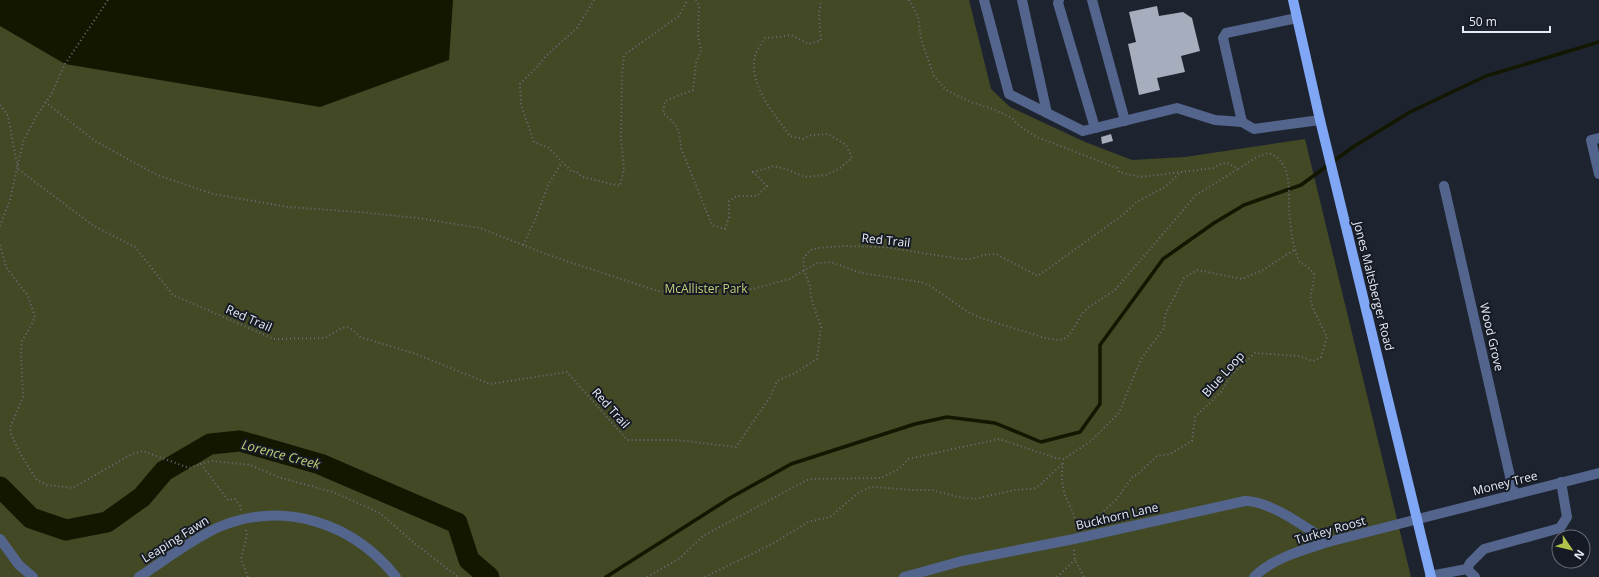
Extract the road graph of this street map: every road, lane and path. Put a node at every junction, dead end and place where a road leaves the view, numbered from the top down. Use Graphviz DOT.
graph roads {
  1 [pos="108,0"];
  2 [pos="594,0"];
  3 [pos="687,0"];
  4 [pos="696,0"];
  5 [pos="821,0"];
  6 [pos="984,0"];
  7 [pos="1022,0"];
  8 [pos="1058,0"];
  9 [pos="1092,0"];
  10 [pos="1293,0"];
  11 [pos="1297,18"];
  12 [pos="45,102"];
  13 [pos="0,105"];
  14 [pos="1047,113"];
  15 [pos="1125,121"];
  16 [pos="1321,121"];
  17 [pos="1242,122"];
  18 [pos="1095,128"];
  19 [pos="1595,139"];
  20 [pos="1257,157"];
  21 [pos="562,162"];
  22 [pos="18,169"];
  23 [pos="1238,169"];
  24 [pos="1181,172"];
  25 [pos="1599,174"];
  26 [pos="1444,186"];
  27 [pos="0,226"];
  28 [pos="0,245"];
  29 [pos="523,245"];
  30 [pos="1294,250"];
  31 [pos="804,270"];
  32 [pos="1064,459"];
  33 [pos="1063,463"];
  34 [pos="201,464"];
  35 [pos="1599,473"];
  36 [pos="1561,482"];
  37 [pos="1514,494"];
  38 [pos="1418,520"];
  39 [pos="0,539"];
  40 [pos="1074,539"];
  41 [pos="1328,542"];
  42 [pos="1075,560"];
  43 [pos="1467,569"];
  44 [pos="143,576"];
  45 [pos="33,577"];
  46 [pos="396,577"];
  47 [pos="647,577"];
  48 [pos="705,577"];
  49 [pos="904,577"];
  50 [pos="1057,577"];
  51 [pos="1084,577"];
  52 [pos="1254,577"];
  53 [pos="1431,577"];
  54 [pos="1475,577"];
  1 -- 12 [label="path"];
  2 -- 21 [label="path"];
  3 -- 21 [label="path"];
  4 -- 5 [label="path"];
  6 -- 14 [label="street"];
  7 -- 14 [label="street"];
  8 -- 18 [label="street"];
  9 -- 15 [label="street"];
  10 -- 11 [label="main road, Jones Maltsberger Road"];
  11 -- 16 [label="main road, Jones Maltsberger Road"];
  11 -- 17 [label="street"];
  12 -- 22 [label="path"];
  12 -- 29 [label="path"];
  13 -- 22 [label="path"];
  14 -- 18 [label="street"];
  15 -- 17 [label="street"];
  15 -- 18 [label="street"];
  16 -- 17 [label="street"];
  16 -- 38 [label="main road, Jones Maltsberger Road"];
  19 -- 25 [label="street"];
  20 -- 30 [label="path, Blue Loop"];
  21 -- 29 [label="path"];
  22 -- 27 [label="path"];
  22 -- 31 [label="path, Red Trail"];
  23 -- 31 [label="path"];
  24 -- 31 [label="path, Red Trail"];
  26 -- 37 [label="street, Wood Grove"];
  28 -- 34 [label="path"];
  29 -- 31 [label="path"];
  30 -- 32 [label="path"];
  30 -- 40 [label="path, Blue Loop"];
  32 -- 33 [label="path"];
  32 -- 47 [label="path"];
  33 -- 40 [label="path"];
  33 -- 48 [label="path"];
  35 -- 36 [label="street, Money Tree"];
  36 -- 37 [label="street, Money Tree"];
  36 -- 43 [label="street"];
  37 -- 38 [label="street, Money Tree"];
  38 -- 41 [label="street, Turkey Roost"];
  38 -- 53 [label="main road, Jones Maltsberger Road"];
  39 -- 45 [label="street"];
  40 -- 41 [label="street, Buckhorn Lane"];
  40 -- 42 [label="path"];
  40 -- 49 [label="street, Buckhorn Lane"];
  41 -- 52 [label="street, Turkey Roost"];
  42 -- 50 [label="path"];
  42 -- 51 [label="path"];
  43 -- 53 [label="street"];
  43 -- 54 [label="street"];
  44 -- 46 [label="street, Leaping Fawn"];
}
